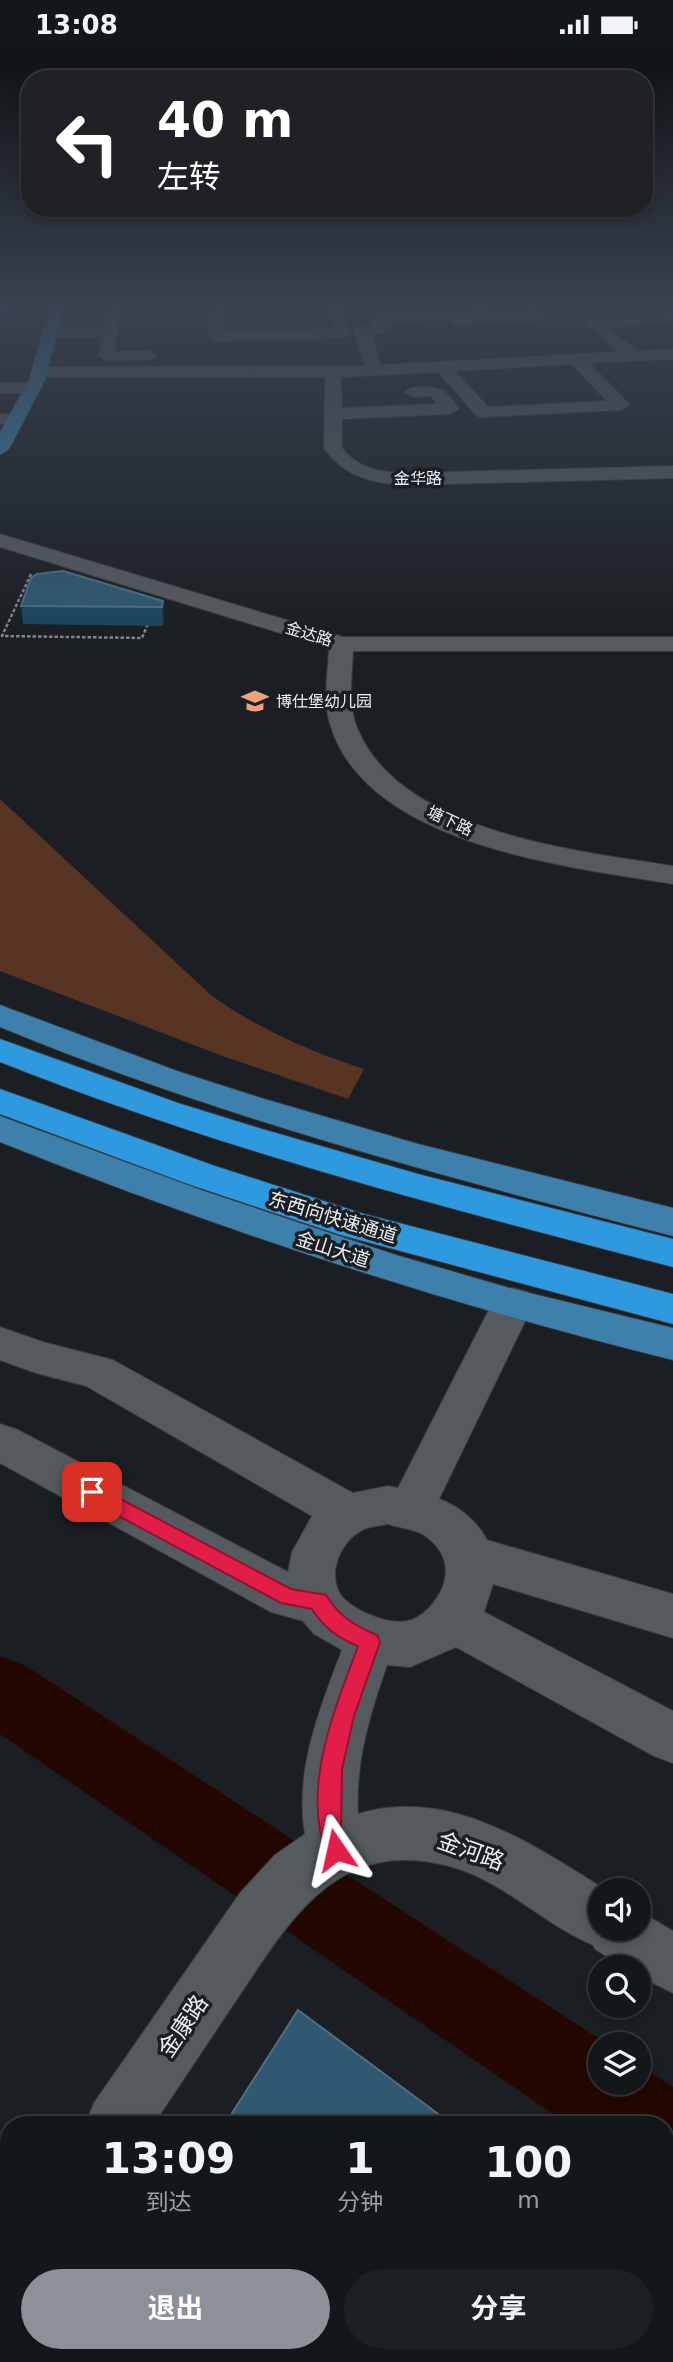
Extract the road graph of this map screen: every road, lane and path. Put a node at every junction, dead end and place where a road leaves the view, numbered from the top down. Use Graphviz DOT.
graph roads {
  1 [pos="333,414"];
  2 [pos="9,415"];
  3 [pos="0,449"];
  4 [pos="673,472"];
  5 [pos="0,540"];
  6 [pos="37,572"];
  7 [pos="152,613"];
  8 [pos="341,644"];
  9 [pos="673,644"];
  10 [pos="673,874"];
  11 [pos="0,1015"];
  12 [pos="0,1050"];
  13 [pos="0,1101"];
  14 [pos="0,1128"];
  15 [pos="673,1222"];
  16 [pos="673,1253"];
  17 [pos="513,1303"];
  18 [pos="673,1309"];
  19 [pos="0,1343"];
  20 [pos="673,1344"];
  21 [pos="0,1442"];
  22 [pos="412,1507"];
  23 [pos="349,1514"];
  24 [pos="469,1556"];
  25 [pos="318,1601"];
  26 [pos="673,1616"];
  27 [pos="453,1620"];
  28 [pos="370,1642"];
  29 [pos="673,1738"];
  30 [pos="333,1852"];
  31 [pos="588,1912"];
  32 [pos="250,1928"];
  33 [pos="635,1941"];
  34 [pos="673,1964"];
  35 [pos="122,2116"];
  1 -- 4 [label="street, 金华路"];
  2 -- 3 [label="main road"];
  5 -- 8 [label="street, 金达路"];
  6 -- 7 [label="path"];
  8 -- 9 [label="street, 金达路"];
  8 -- 10 [label="street, 塘下路"];
  11 -- 15 [label="main road"];
  12 -- 16 [label="highway"];
  13 -- 18 [label="highway, 东西向快速通道"];
  14 -- 17 [label="main road, 金山大道"];
  17 -- 20 [label="main road, 金山大道"];
  17 -- 22 [label="street"];
  19 -- 23 [label="street"];
  21 -- 25 [label="street"];
  22 -- 23 [label="street"];
  22 -- 24 [label="street"];
  23 -- 25 [label="street"];
  24 -- 26 [label="street"];
  24 -- 27 [label="street"];
  25 -- 28 [label="street"];
  27 -- 28 [label="street"];
  27 -- 29 [label="street"];
  28 -- 30 [label="street"];
  30 -- 31 [label="street, 金河路"];
  30 -- 32 [label="street, 金河路"];
  32 -- 35 [label="street, 金康路"];
  33 -- 34 [label="street"];
}
